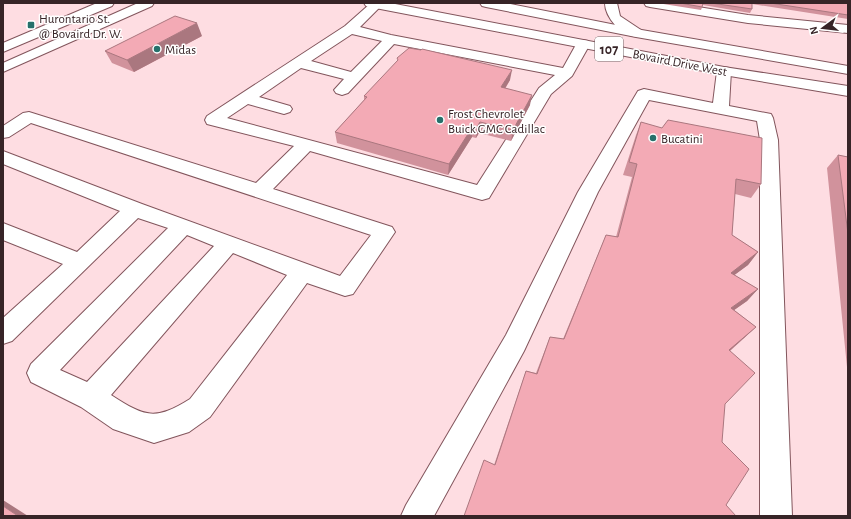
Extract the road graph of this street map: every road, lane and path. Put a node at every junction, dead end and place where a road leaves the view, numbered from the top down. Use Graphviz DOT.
graph roads {
  1 [pos="108,3"];
  2 [pos="148,3"];
  3 [pos="162,3"];
  4 [pos="486,3"];
  5 [pos="611,3"];
  6 [pos="650,3"];
  7 [pos="373,4"];
  8 [pos="124,14"];
  9 [pos="848,29"];
  10 [pos="636,33"];
  11 [pos="350,36"];
  12 [pos="391,39"];
  13 [pos="583,44"];
  14 [pos="364,47"];
  15 [pos="3,48"];
  16 [pos="380,51"];
  17 [pos="300,63"];
  18 [pos="3,68"];
  19 [pos="848,70"];
  20 [pos="724,71"];
  21 [pos="567,73"];
  22 [pos="355,77"];
  23 [pos="342,90"];
  24 [pos="848,91"];
  25 [pos="246,98"];
  26 [pos="284,109"];
  27 [pos="721,110"];
  28 [pos="3,133"];
  29 [pos="306,144"];
  30 [pos="3,157"];
  31 [pos="260,191"];
  32 [pos="135,209"];
  33 [pos="183,226"];
  34 [pos="3,232"];
  35 [pos="229,243"];
  36 [pos="80,262"];
  37 [pos="302,272"];
  38 [pos="3,333"];
  39 [pos="91,398"];
  40 [pos="418,516"];
  41 [pos="776,516"];
  1 -- 15 [label="main road"];
  2 -- 8 [label="main road"];
  3 -- 8 [label="main road"];
  4 -- 10 [label="main road, Bovaird Drive West / 107"];
  5 -- 10 [label="main road"];
  6 -- 9 [label="main road"];
  7 -- 11 [label="main road"];
  7 -- 13 [label="main road, Bovaird Drive West / 107"];
  8 -- 18 [label="main road"];
  10 -- 19 [label="main road, Bovaird Drive West / 107"];
  11 -- 12 [label="main road"];
  11 -- 17 [label="main road"];
  12 -- 16 [label="main road"];
  12 -- 21 [label="main road"];
  13 -- 20 [label="main road, Bovaird Drive West / 107"];
  13 -- 21 [label="main road"];
  14 -- 16 [label="main road"];
  16 -- 22 [label="main road"];
  17 -- 22 [label="main road"];
  17 -- 25 [label="main road"];
  20 -- 24 [label="main road, Bovaird Drive West / 107"];
  20 -- 27 [label="main road"];
  21 -- 29 [label="main road"];
  22 -- 23 [label="main road"];
  25 -- 26 [label="main road"];
  25 -- 29 [label="main road"];
  27 -- 40 [label="main road"];
  27 -- 41 [label="main road"];
  28 -- 31 [label="main road"];
  29 -- 31 [label="main road"];
  30 -- 32 [label="main road"];
  31 -- 37 [label="main road"];
  32 -- 33 [label="main road"];
  32 -- 36 [label="main road"];
  33 -- 35 [label="main road"];
  33 -- 39 [label="main road"];
  34 -- 36 [label="main road"];
  35 -- 37 [label="main road"];
  35 -- 39 [label="main road"];
  36 -- 38 [label="main road"];
  37 -- 39 [label="main road"];
}
